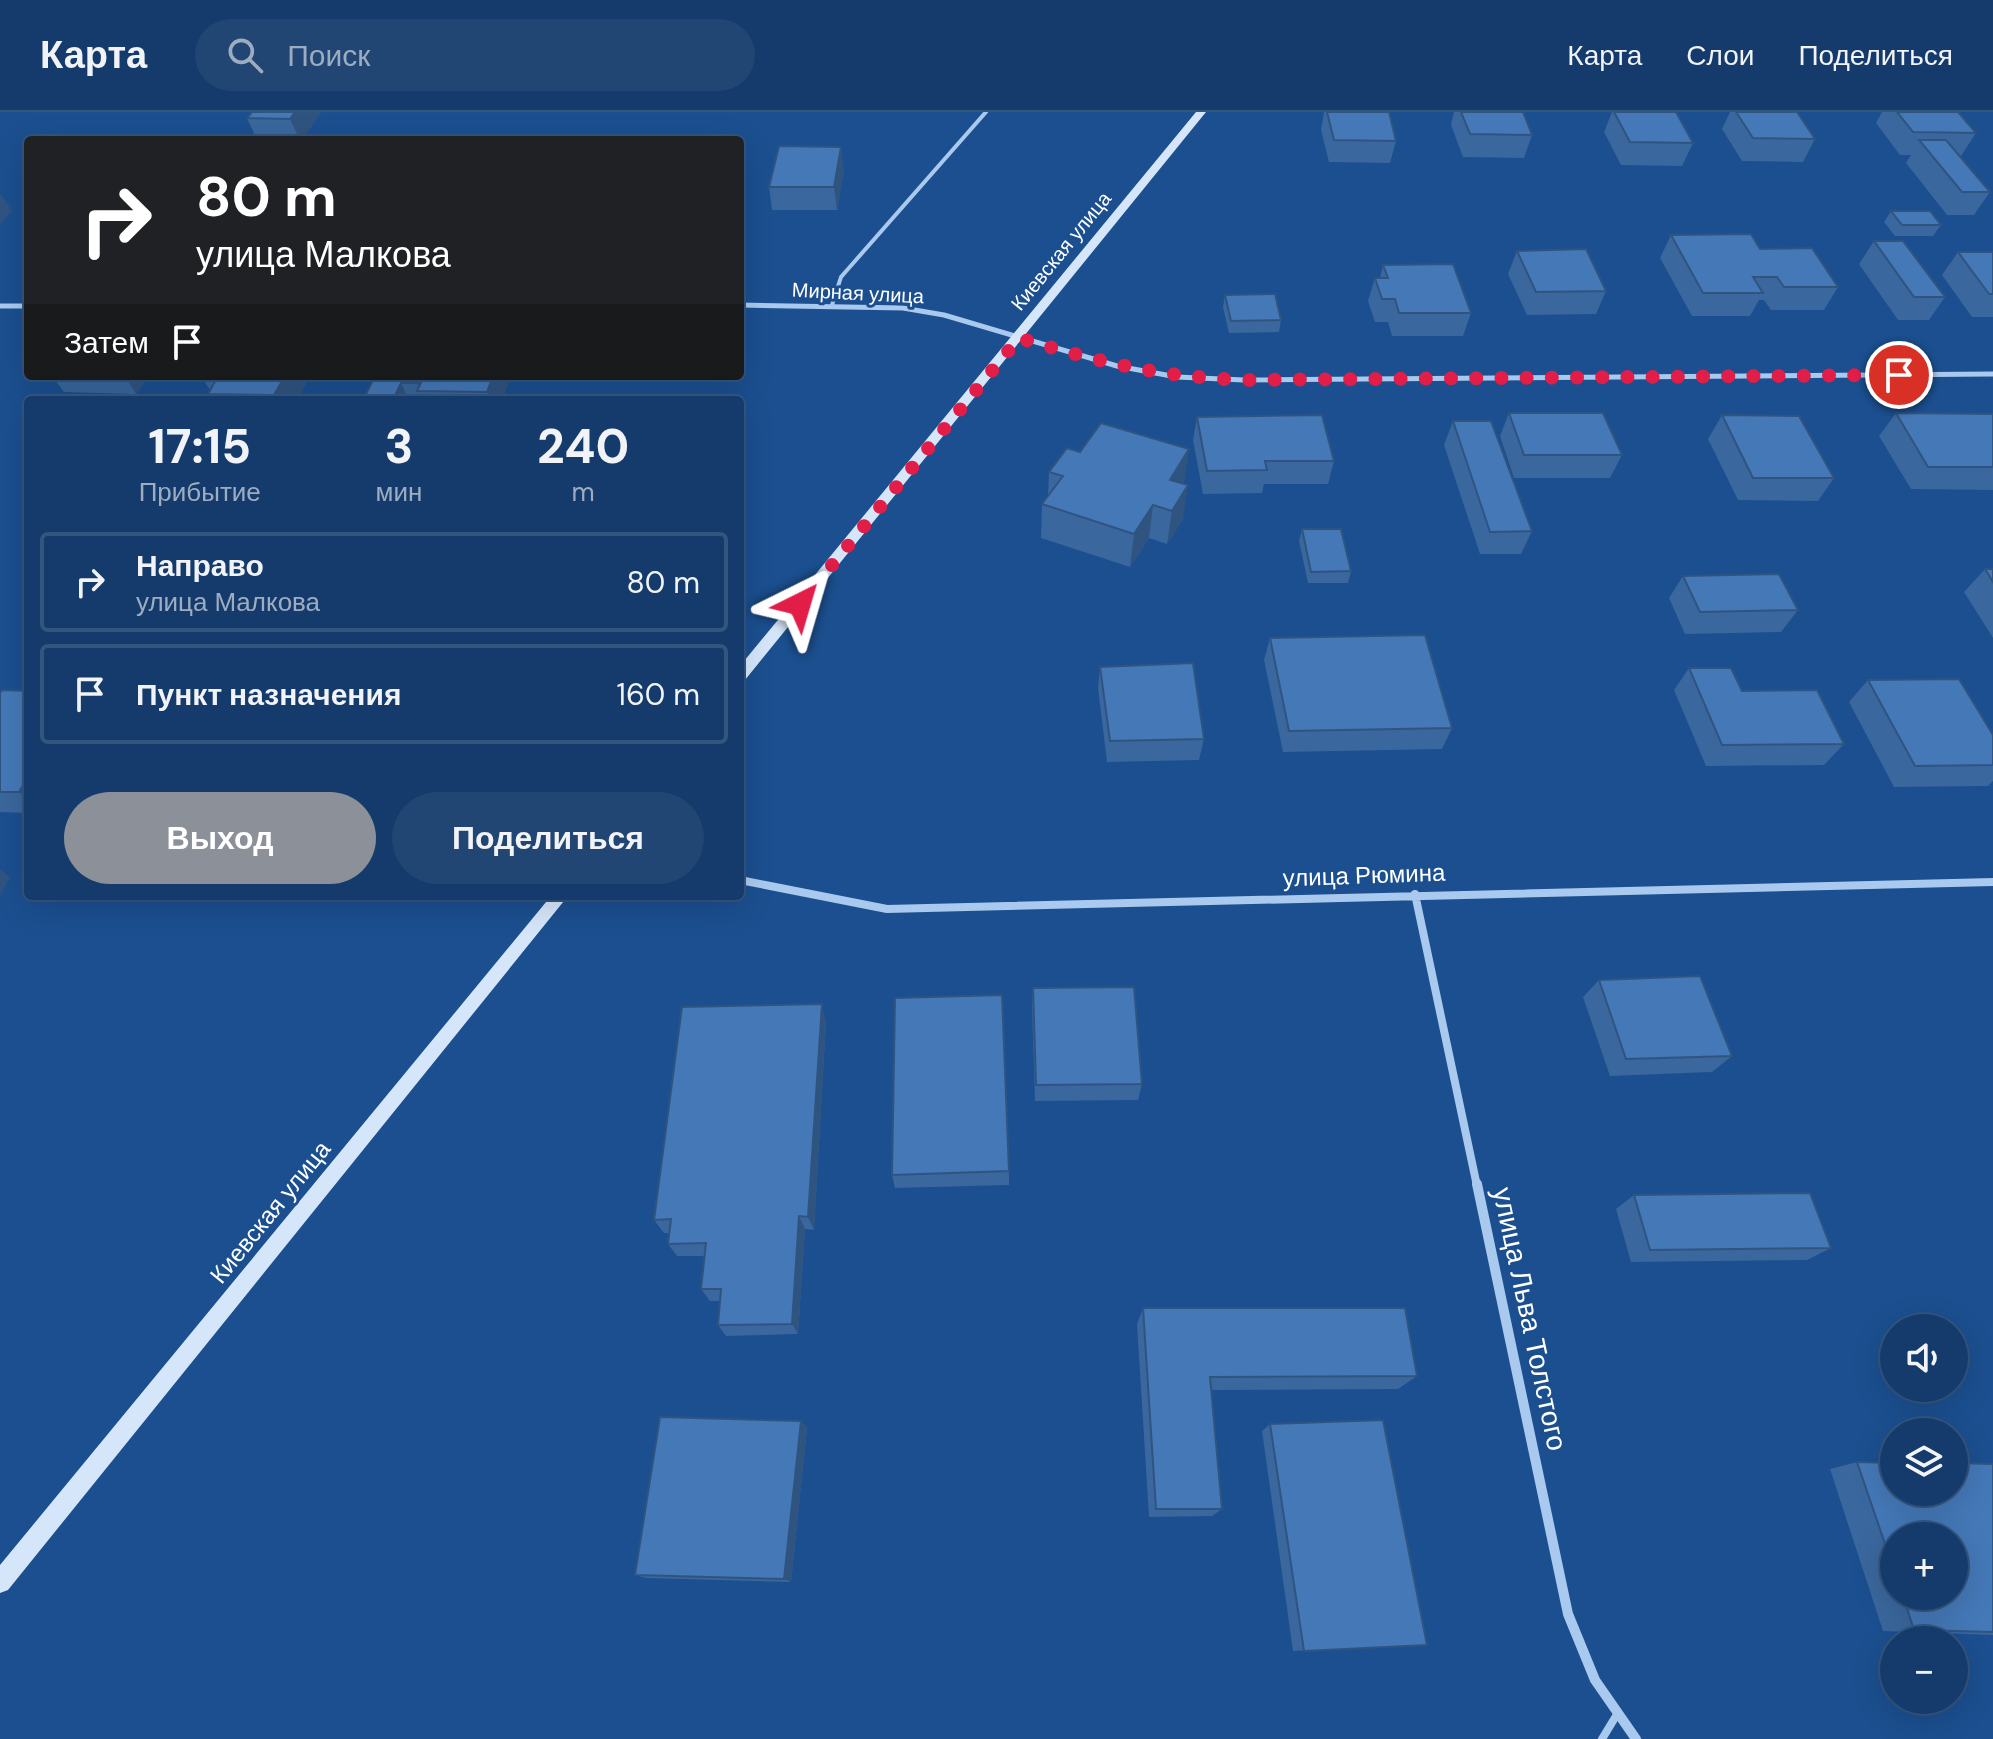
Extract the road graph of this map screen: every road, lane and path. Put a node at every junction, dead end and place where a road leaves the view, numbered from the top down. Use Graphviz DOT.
graph roads {
  1 [pos="986,112"];
  2 [pos="1201,112"];
  3 [pos="744,305"];
  4 [pos="832,305"];
  5 [pos="0,306"];
  6 [pos="24,306"];
  7 [pos="1019,338"];
  8 [pos="1993,374"];
  9 [pos="744,671"];
  10 [pos="744,881"];
  11 [pos="1993,882"];
  12 [pos="1415,894"];
  13 [pos="557,900"];
  14 [pos="0,1582"];
  15 [pos="1616,1716"];
  16 [pos="1602,1739"];
  17 [pos="1636,1739"];
  1 -- 4 [label="lane"];
  2 -- 7 [label="main road, Киевская улица"];
  3 -- 4 [label="street, Мирная улица"];
  4 -- 7 [label="street, Мирная улица"];
  5 -- 6 [label="street"];
  7 -- 8 [label="street, Мирная улица"];
  7 -- 9 [label="main road, Киевская улица"];
  10 -- 12 [label="street, улица Рюмина"];
  11 -- 12 [label="street, улица Рюмина"];
  12 -- 15 [label="street, улица Льва Толстого"];
  13 -- 14 [label="main road, Киевская улица"];
  15 -- 16 [label="lane"];
  15 -- 17 [label="street, улица Льва Толстого"];
}
